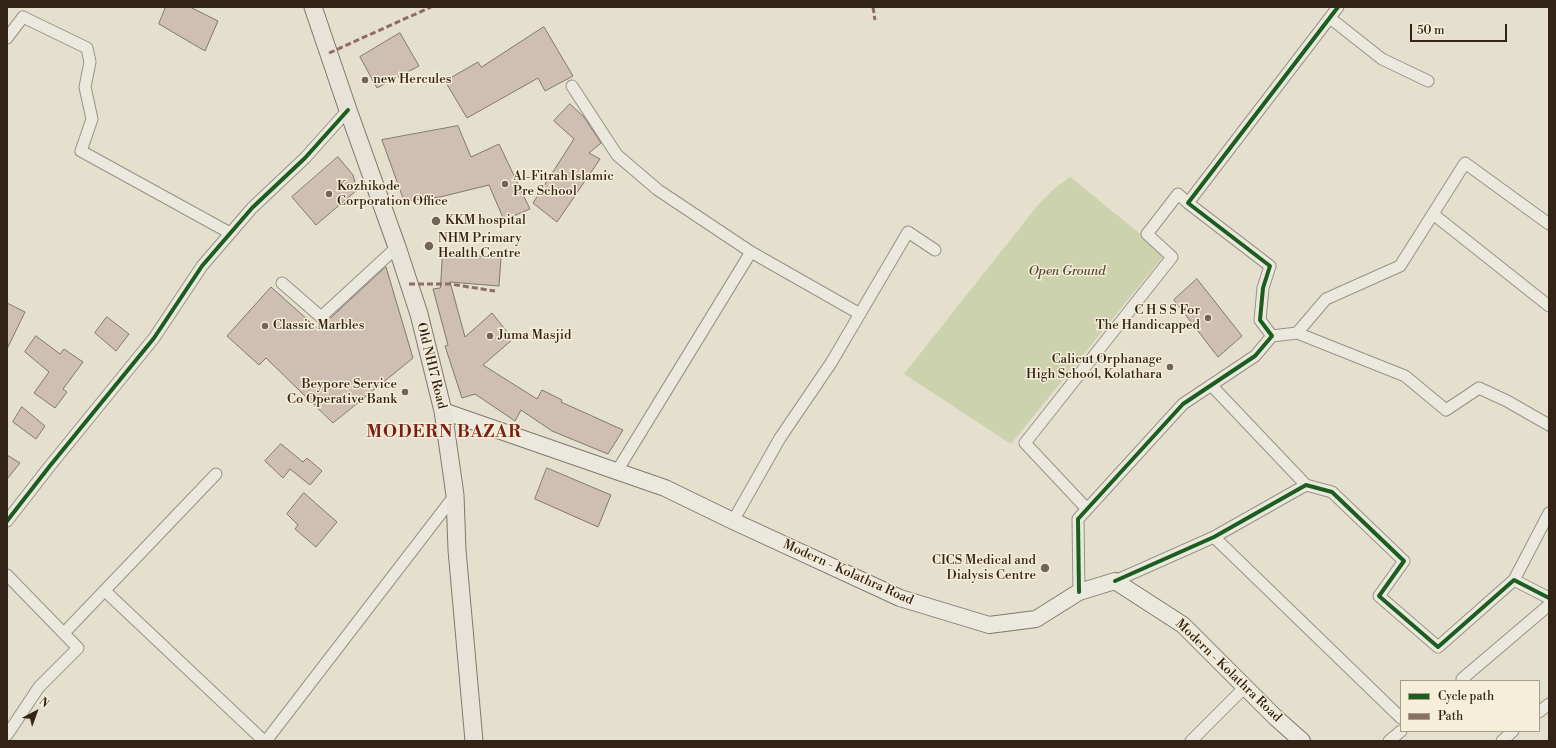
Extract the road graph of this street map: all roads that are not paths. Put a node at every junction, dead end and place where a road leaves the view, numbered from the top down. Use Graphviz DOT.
graph roads {
  1 [pos="313,7"];
  2 [pos="1338,7"];
  3 [pos="1330,18"];
  4 [pos="7,38"];
  5 [pos="1428,81"];
  6 [pos="572,86"];
  7 [pos="348,110"];
  8 [pos="1188,203"];
  9 [pos="1433,214"];
  10 [pos="1549,224"];
  11 [pos="230,233"];
  12 [pos="397,247"];
  13 [pos="935,250"];
  14 [pos="751,252"];
  15 [pos="282,283"];
  16 [pos="1549,306"];
  17 [pos="860,314"];
  18 [pos="1297,333"];
  19 [pos="1272,336"];
  20 [pos="1211,385"];
  21 [pos="443,411"];
  22 [pos="1549,425"];
  23 [pos="617,471"];
  24 [pos="216,474"];
  25 [pos="1306,484"];
  26 [pos="455,495"];
  27 [pos="1087,509"];
  28 [pos="1549,513"];
  29 [pos="7,520"];
  30 [pos="732,521"];
  31 [pos="1214,536"];
  32 [pos="7,575"];
  33 [pos="1514,580"];
  34 [pos="1115,581"];
  35 [pos="105,591"];
  36 [pos="1079,592"];
  37 [pos="1549,598"];
  38 [pos="1549,605"];
  39 [pos="64,633"];
  40 [pos="1462,680"];
  41 [pos="1245,687"];
  42 [pos="1549,704"];
  43 [pos="1540,711"];
  44 [pos="1400,717"];
  45 [pos="1400,732"];
  46 [pos="1513,732"];
  47 [pos="7,735"];
  48 [pos="265,741"];
  49 [pos="474,741"];
  50 [pos="1192,741"];
  51 [pos="1302,741"];
  52 [pos="1389,741"];
  53 [pos="1502,741"];
  1 -- 7 [label="main road, Old NH17 Road"];
  2 -- 3 [label="street"];
  3 -- 5 [label="street"];
  3 -- 8 [label="street"];
  4 -- 11 [label="street"];
  6 -- 14 [label="street"];
  7 -- 11 [label="street"];
  7 -- 12 [label="main road, Old NH17 Road"];
  8 -- 19 [label="street"];
  8 -- 27 [label="street"];
  9 -- 10 [label="street"];
  9 -- 16 [label="street"];
  9 -- 18 [label="street"];
  11 -- 29 [label="street"];
  12 -- 15 [label="street"];
  12 -- 21 [label="main road, Old NH17 Road"];
  13 -- 17 [label="street"];
  14 -- 17 [label="street"];
  14 -- 23 [label="street"];
  17 -- 30 [label="street"];
  18 -- 19 [label="street"];
  18 -- 22 [label="street"];
  19 -- 20 [label="street"];
  20 -- 25 [label="street"];
  20 -- 27 [label="street"];
  21 -- 23 [label="main road, Modern - Kolathra Road"];
  21 -- 26 [label="main road, Old NH17 Road"];
  23 -- 30 [label="main road, Modern - Kolathra Road"];
  24 -- 35 [label="street"];
  25 -- 31 [label="street"];
  25 -- 33 [label="street"];
  26 -- 48 [label="street"];
  26 -- 49 [label="main road, Old NH17 Road"];
  27 -- 36 [label="street"];
  28 -- 33 [label="street"];
  30 -- 36 [label="main road, Modern - Kolathra Road"];
  31 -- 34 [label="street"];
  31 -- 44 [label="street"];
  32 -- 39 [label="street"];
  33 -- 37 [label="street"];
  34 -- 36 [label="main road, Modern - Kolathra Road"];
  34 -- 41 [label="main road, Modern - Kolathra Road"];
  35 -- 39 [label="street"];
  35 -- 48 [label="street"];
  38 -- 40 [label="street"];
  39 -- 47 [label="street"];
  41 -- 50 [label="street"];
  41 -- 51 [label="main road, Modern - Kolathra Road"];
  42 -- 43 [label="street"];
  45 -- 52 [label="street"];
  46 -- 53 [label="street"];
}
